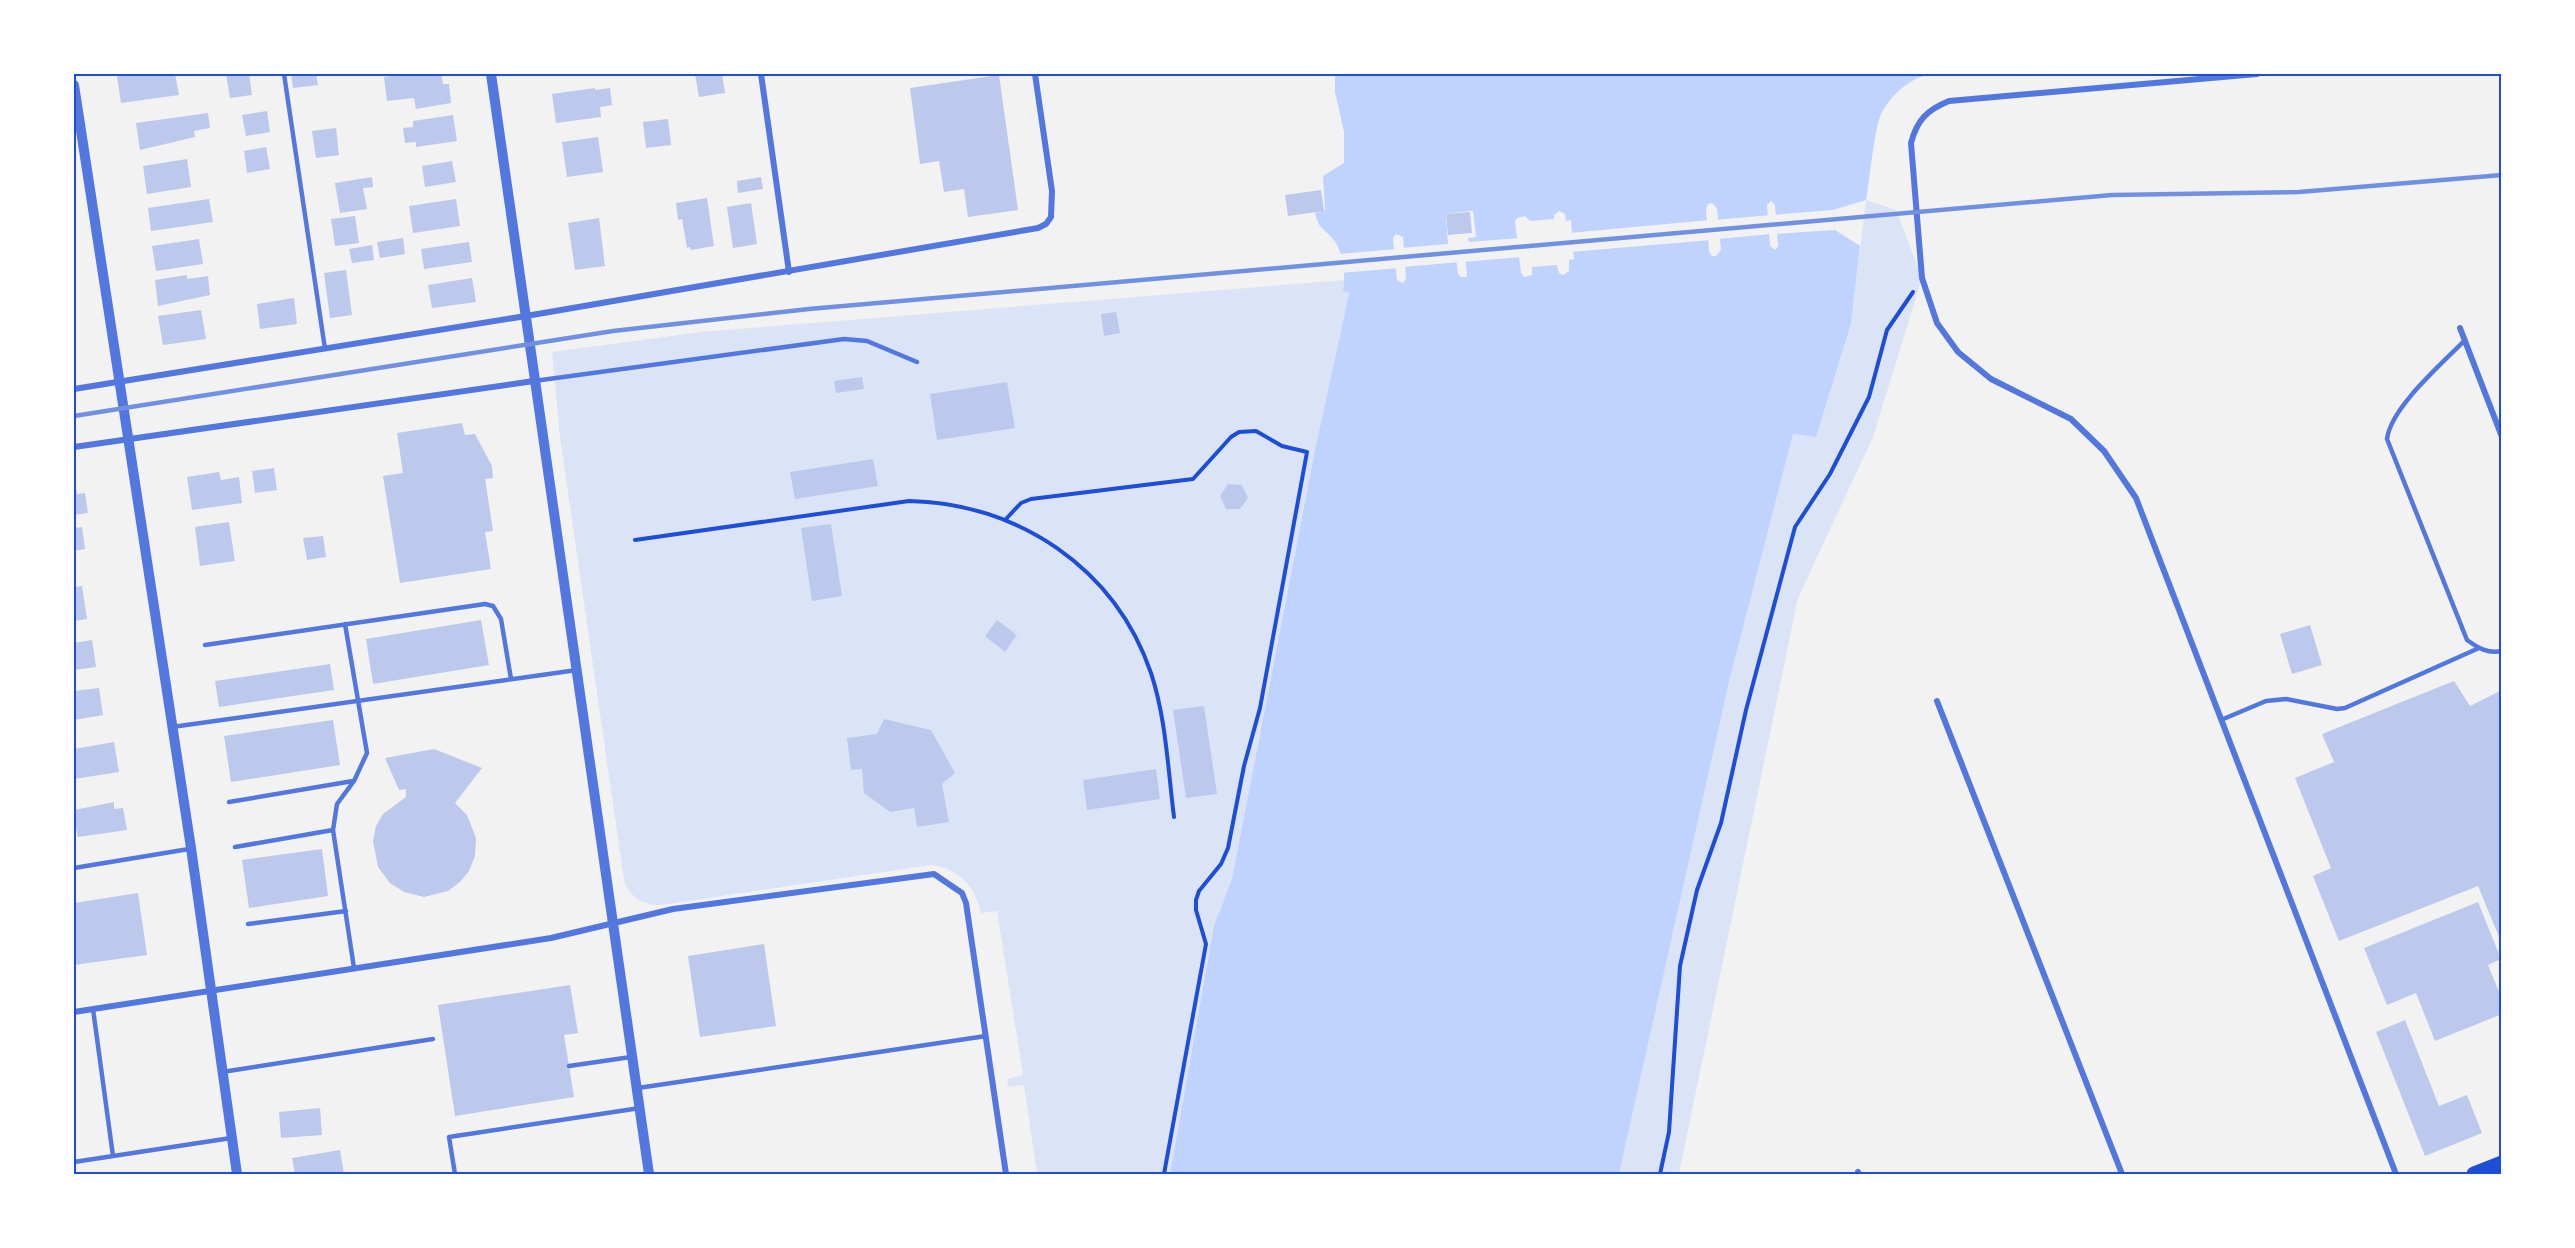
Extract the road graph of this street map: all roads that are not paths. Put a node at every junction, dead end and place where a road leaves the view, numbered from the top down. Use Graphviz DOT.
graph roads {
  1 [pos="284,74"];
  2 [pos="491,74"];
  3 [pos="760,74"];
  4 [pos="1035,74"];
  5 [pos="2257,74"];
  6 [pos="74,85"];
  7 [pos="789,272"];
  8 [pos="526,316"];
  9 [pos="2460,328"];
  10 [pos="2465,340"];
  11 [pos="325,349"];
  12 [pos="917,362"];
  13 [pos="534,381"];
  14 [pos="118,382"];
  15 [pos="74,389"];
  16 [pos="2502,437"];
  17 [pos="127,439"];
  18 [pos="74,447"];
  19 [pos="345,624"];
  20 [pos="205,645"];
  21 [pos="2479,648"];
  22 [pos="2502,651"];
  23 [pos="577,670"];
  24 [pos="511,679"];
  25 [pos="358,701"];
  26 [pos="1937,701"];
  27 [pos="2220,720"];
  28 [pos="171,727"];
  29 [pos="354,781"];
  30 [pos="229,802"];
  31 [pos="333,830"];
  32 [pos="235,847"];
  33 [pos="191,848"];
  34 [pos="74,868"];
  35 [pos="346,911"];
  36 [pos="613,923"];
  37 [pos="248,924"];
  38 [pos="354,968"];
  39 [pos="210,990"];
  40 [pos="93,1009"];
  41 [pos="74,1012"];
  42 [pos="986,1036"];
  43 [pos="433,1039"];
  44 [pos="633,1057"];
  45 [pos="569,1066"];
  46 [pos="222,1072"];
  47 [pos="637,1088"];
  48 [pos="640,1108"];
  49 [pos="231,1138"];
  50 [pos="113,1156"];
  51 [pos="74,1162"];
  52 [pos="2502,1163"];
  53 [pos="237,1174"];
  54 [pos="455,1174"];
  55 [pos="649,1174"];
  56 [pos="1006,1174"];
  57 [pos="2122,1174"];
  58 [pos="2396,1174"];
  59 [pos="2475,1174"];
  1 -- 11 [label="lane"];
  2 -- 8 [label="street"];
  3 -- 7 [label="street"];
  4 -- 7 [label="street"];
  5 -- 27 [label="street"];
  6 -- 14 [label="street"];
  7 -- 8 [label="street"];
  8 -- 11 [label="street"];
  8 -- 13 [label="street"];
  9 -- 10 [label="street"];
  10 -- 16 [label="street"];
  10 -- 21 [label="lane"];
  11 -- 14 [label="street"];
  12 -- 13 [label="lane"];
  13 -- 17 [label="street"];
  13 -- 23 [label="street"];
  14 -- 15 [label="street"];
  14 -- 17 [label="street"];
  17 -- 18 [label="street"];
  17 -- 28 [label="street"];
  19 -- 20 [label="lane"];
  19 -- 24 [label="lane"];
  19 -- 25 [label="lane"];
  21 -- 22 [label="lane"];
  21 -- 27 [label="lane"];
  23 -- 24 [label="lane"];
  23 -- 36 [label="street"];
  24 -- 25 [label="lane"];
  25 -- 28 [label="lane"];
  25 -- 29 [label="lane"];
  26 -- 57 [label="street"];
  27 -- 58 [label="street"];
  28 -- 33 [label="street"];
  29 -- 30 [label="lane"];
  29 -- 31 [label="lane"];
  31 -- 32 [label="lane"];
  31 -- 35 [label="lane"];
  33 -- 34 [label="lane"];
  33 -- 39 [label="street"];
  35 -- 37 [label="lane"];
  35 -- 38 [label="lane"];
  36 -- 38 [label="street"];
  36 -- 42 [label="street"];
  36 -- 44 [label="street"];
  38 -- 39 [label="street"];
  39 -- 40 [label="street"];
  39 -- 46 [label="street"];
  40 -- 41 [label="street"];
  40 -- 50 [label="lane"];
  42 -- 47 [label="lane"];
  42 -- 56 [label="street"];
  43 -- 46 [label="lane"];
  44 -- 45 [label="lane"];
  44 -- 47 [label="street"];
  46 -- 49 [label="street"];
  47 -- 48 [label="street"];
  48 -- 54 [label="lane"];
  48 -- 55 [label="street"];
  49 -- 50 [label="lane"];
  49 -- 53 [label="street"];
  50 -- 51 [label="lane"];
  52 -- 59 [label="main road"];
}
